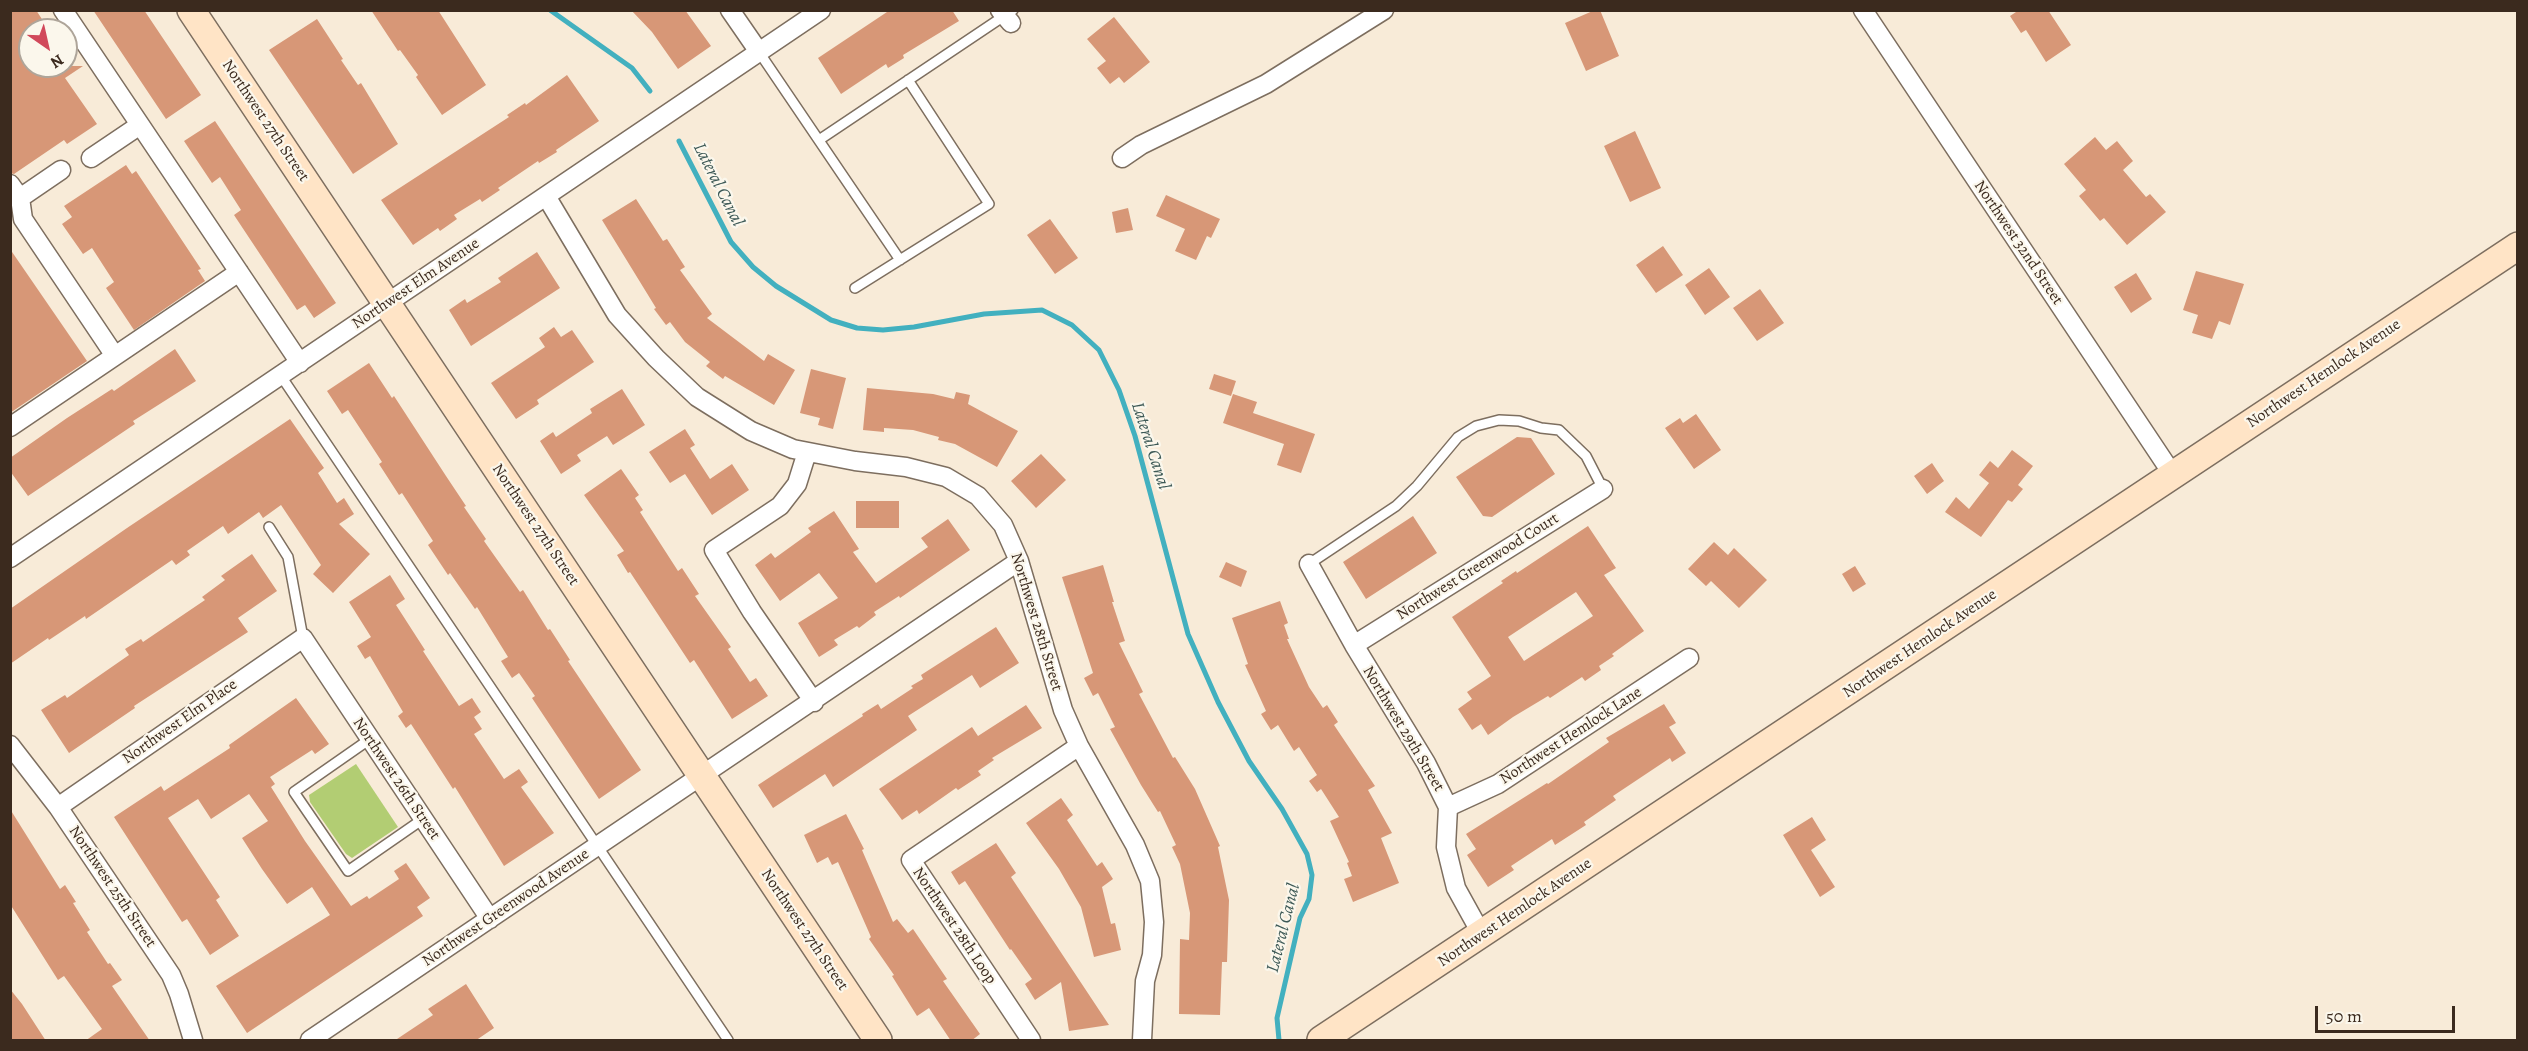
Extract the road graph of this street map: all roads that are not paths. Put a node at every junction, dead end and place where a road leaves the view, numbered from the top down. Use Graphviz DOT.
graph roads {
  1 [pos="63,10"];
  2 [pos="191,10"];
  3 [pos="730,10"];
  4 [pos="821,10"];
  5 [pos="1384,10"];
  6 [pos="1863,10"];
  7 [pos="1007,15"];
  8 [pos="759,52"];
  9 [pos="908,80"];
  10 [pos="140,125"];
  11 [pos="819,140"];
  12 [pos="91,158"];
  13 [pos="1122,158"];
  14 [pos="61,170"];
  15 [pos="15,191"];
  16 [pos="546,196"];
  17 [pos="17,223"];
  18 [pos="2517,246"];
  19 [pos="900,260"];
  20 [pos="239,272"];
  21 [pos="855,288"];
  22 [pos="387,304"];
  23 [pos="116,356"];
  24 [pos="300,363"];
  25 [pos="281,376"];
  26 [pos="10,427"];
  27 [pos="807,452"];
  28 [pos="2173,475"];
  29 [pos="1603,489"];
  30 [pos="269,527"];
  31 [pos="10,558"];
  32 [pos="1019,561"];
  33 [pos="1309,564"];
  34 [pos="303,638"];
  35 [pos="1354,645"];
  36 [pos="1689,658"];
  37 [pos="814,702"];
  38 [pos="370,739"];
  39 [pos="10,744"];
  40 [pos="1079,746"];
  41 [pos="702,776"];
  42 [pos="57,807"];
  43 [pos="1448,807"];
  44 [pos="423,819"];
  45 [pos="597,848"];
  46 [pos="490,919"];
  47 [pos="1482,935"];
  48 [pos="193,1041"];
  49 [pos="310,1041"];
  50 [pos="728,1041"];
  51 [pos="878,1041"];
  52 [pos="1031,1041"];
  53 [pos="1142,1041"];
  54 [pos="1321,1041"];
  1 -- 10 [label="street"];
  2 -- 22 [label="street, Northwest 27th Street"];
  3 -- 8 [label="street"];
  4 -- 8 [label="street, Northwest Elm Avenue"];
  5 -- 13 [label="street"];
  6 -- 28 [label="street, Northwest 32nd Street"];
  7 -- 9 [label="lane"];
  8 -- 11 [label="lane"];
  8 -- 16 [label="street, Northwest Elm Avenue"];
  9 -- 11 [label="lane"];
  9 -- 19 [label="lane"];
  10 -- 12 [label="street"];
  10 -- 20 [label="street"];
  11 -- 19 [label="lane"];
  14 -- 15 [label="street"];
  15 -- 17 [label="street"];
  16 -- 22 [label="street, Northwest Elm Avenue"];
  16 -- 27 [label="street, Northwest 28th Street"];
  17 -- 23 [label="street"];
  18 -- 28 [label="street, Northwest Hemlock Avenue"];
  19 -- 21 [label="lane"];
  20 -- 23 [label="street"];
  20 -- 24 [label="street"];
  22 -- 24 [label="street, Northwest Elm Avenue"];
  22 -- 41 [label="street, Northwest 27th Street"];
  23 -- 26 [label="street"];
  24 -- 25 [label="street, Northwest Elm Avenue"];
  25 -- 31 [label="street, Northwest Elm Avenue"];
  25 -- 45 [label="lane"];
  27 -- 32 [label="street, Northwest 28th Street"];
  27 -- 37 [label="street"];
  28 -- 47 [label="street, Northwest Hemlock Avenue"];
  29 -- 33 [label="lane"];
  29 -- 35 [label="street, Northwest Greenwood Court"];
  30 -- 34 [label="lane"];
  32 -- 37 [label="street, Northwest Greenwood Avenue"];
  32 -- 40 [label="street, Northwest 28th Street"];
  33 -- 35 [label="street, Northwest 29th Street"];
  34 -- 38 [label="street, Northwest 26th Street"];
  34 -- 42 [label="street, Northwest Elm Place"];
  35 -- 43 [label="street, Northwest 29th Street"];
  36 -- 43 [label="street, Northwest Hemlock Lane"];
  37 -- 41 [label="street, Northwest Greenwood Avenue"];
  38 -- 44 [label="street, Northwest 26th Street"];
  38 -- 44 [label="lane"];
  39 -- 42 [label="street, Northwest 25th Street"];
  40 -- 52 [label="street, Northwest 28th Loop"];
  40 -- 53 [label="street, Northwest 28th Street"];
  41 -- 45 [label="street, Northwest Greenwood Avenue"];
  41 -- 51 [label="street, Northwest 27th Street"];
  42 -- 48 [label="street, Northwest 25th Street"];
  43 -- 47 [label="street, Northwest 29th Street"];
  44 -- 46 [label="street, Northwest 26th Street"];
  45 -- 46 [label="street, Northwest Greenwood Avenue"];
  45 -- 50 [label="lane"];
  46 -- 49 [label="street, Northwest Greenwood Avenue"];
  47 -- 54 [label="street, Northwest Hemlock Avenue"];
}
